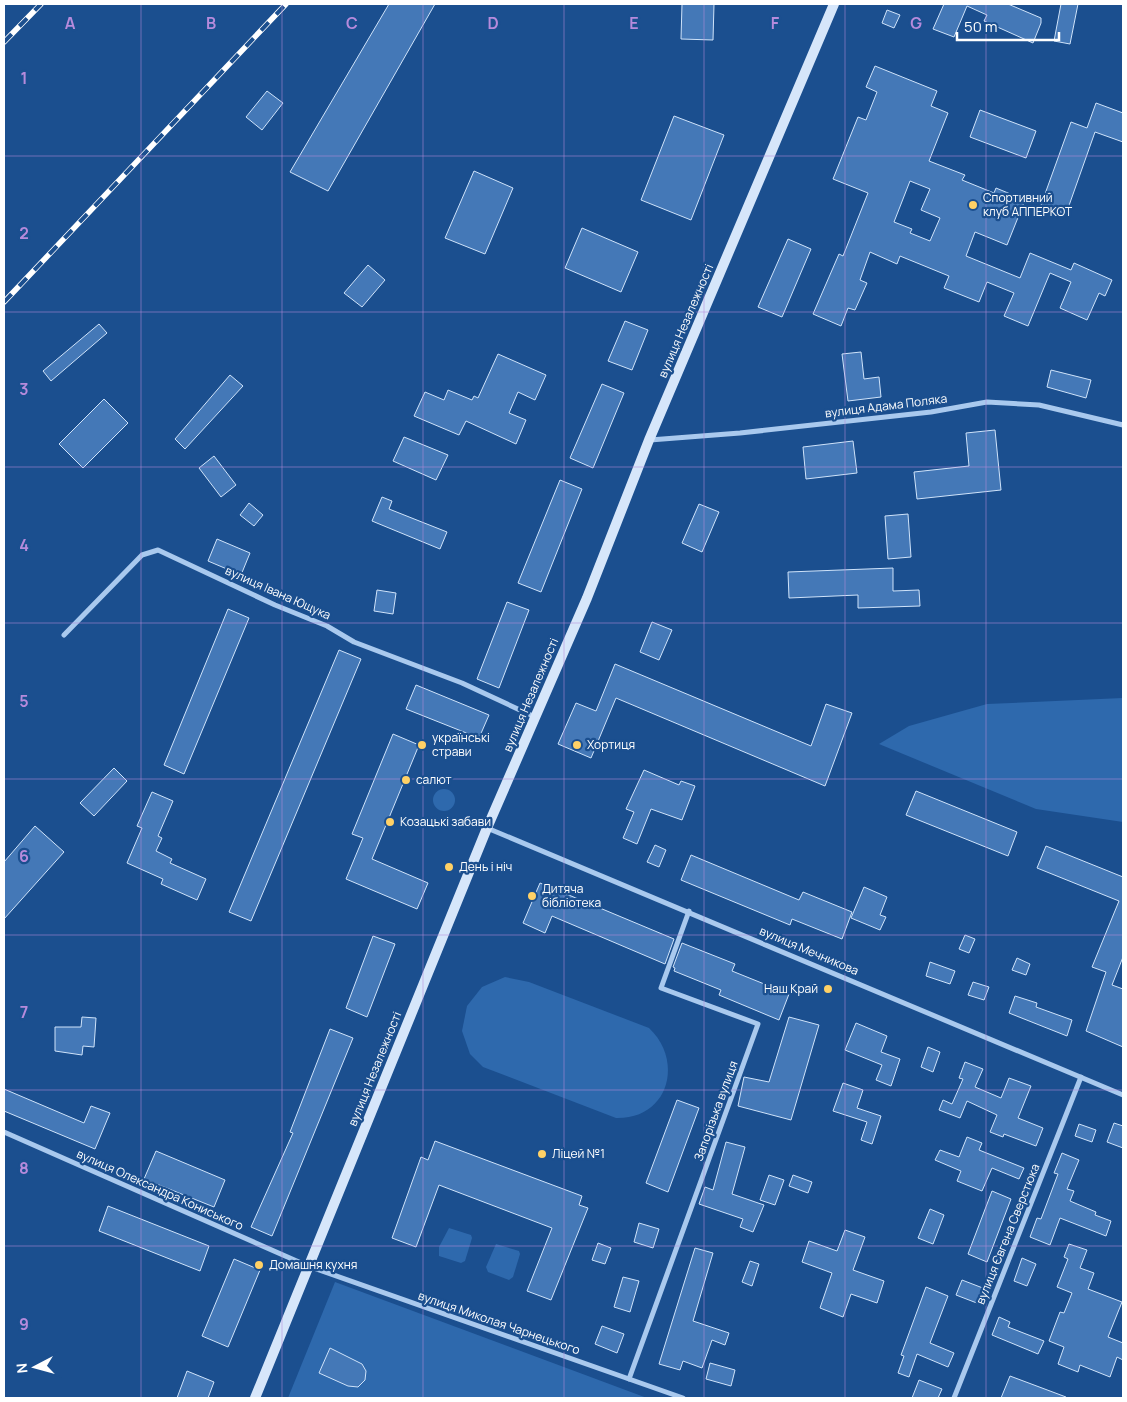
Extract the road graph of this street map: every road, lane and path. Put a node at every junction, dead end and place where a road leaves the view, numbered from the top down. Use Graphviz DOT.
graph roads {
  1 [pos="834,4"];
  2 [pos="1123,425"];
  3 [pos="649,440"];
  4 [pos="64,635"];
  5 [pos="536,717"];
  6 [pos="487,828"];
  7 [pos="689,911"];
  8 [pos="1081,1077"];
  9 [pos="1123,1095"];
  10 [pos="4,1132"];
  11 [pos="308,1266"];
  12 [pos="630,1379"];
  13 [pos="255,1398"];
  14 [pos="683,1398"];
  15 [pos="954,1398"];
  1 -- 3 [label="main road, вулиця Незалежності"];
  2 -- 3 [label="street, вулиця Адама Поляка"];
  3 -- 5 [label="main road, вулиця Незалежності"];
  4 -- 5 [label="street, вулиця Івана Ющука"];
  5 -- 6 [label="main road, вулиця Незалежності"];
  6 -- 7 [label="street, вулиця Мечникова"];
  6 -- 11 [label="main road, вулиця Незалежності"];
  7 -- 8 [label="street, вулиця Мечникова"];
  7 -- 12 [label="street, Запорізька вулиця"];
  8 -- 9 [label="street, вулиця Мечникова"];
  8 -- 15 [label="street, вулиця Євгена Сверстюка"];
  10 -- 11 [label="street, вулиця Олександра Кониського"];
  11 -- 12 [label="street, вулиця Миколая Чарнецького"];
  11 -- 13 [label="main road, вулиця Незалежності"];
  12 -- 14 [label="street, вулиця Миколая Чарнецького"];
}
